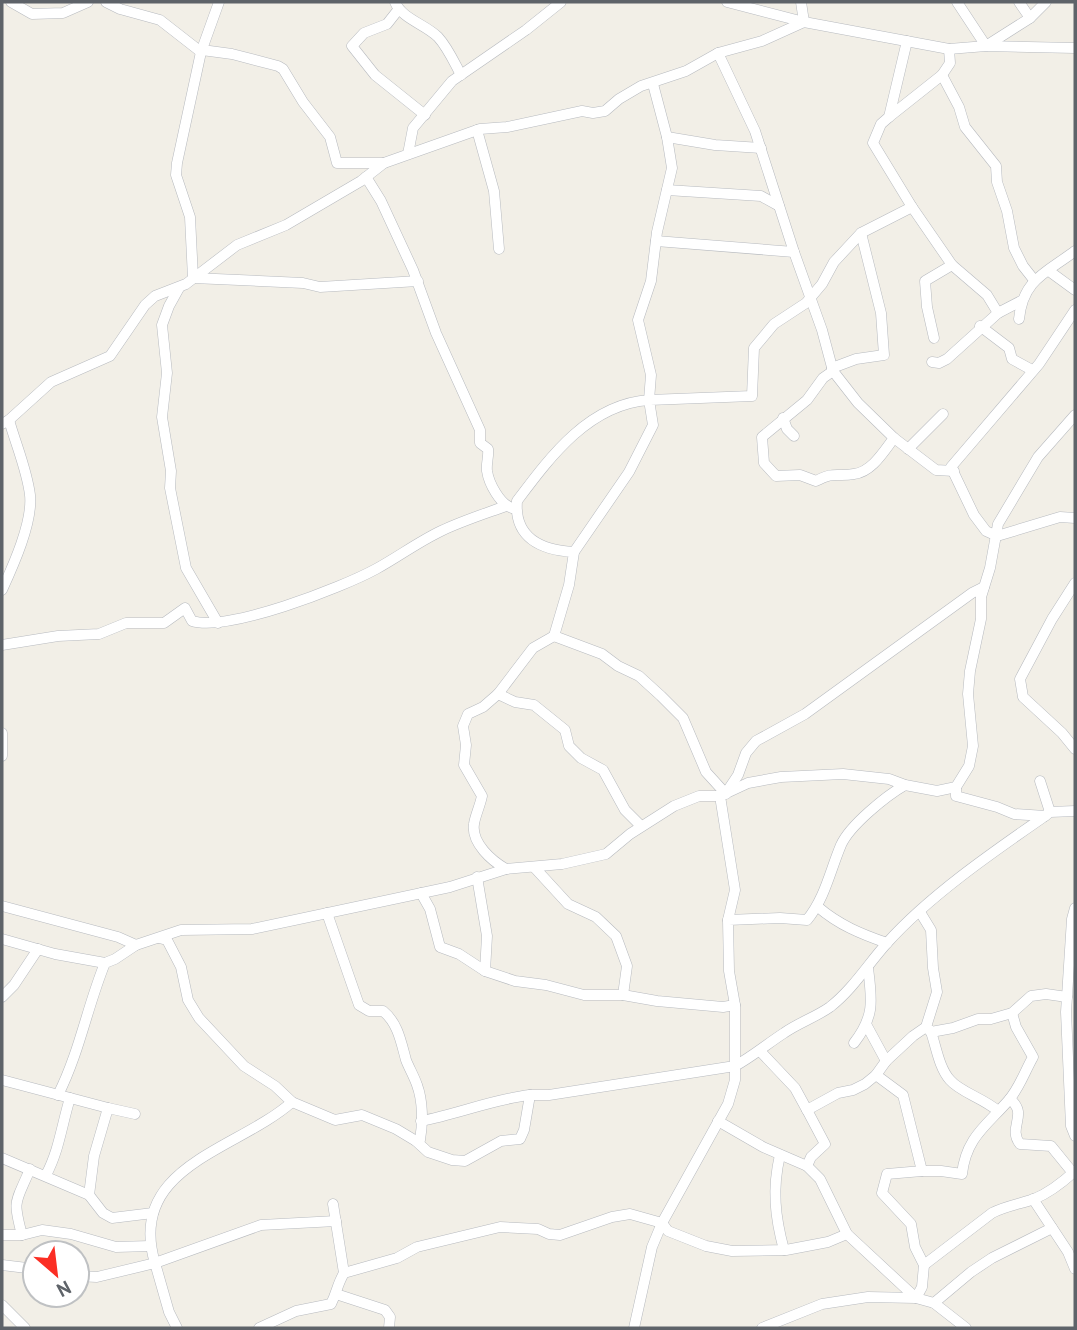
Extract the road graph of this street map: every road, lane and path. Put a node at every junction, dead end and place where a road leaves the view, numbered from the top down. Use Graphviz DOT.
graph roads {
  1 [pos="11,2"];
  2 [pos="88,2"];
  3 [pos="106,2"];
  4 [pos="219,2"];
  5 [pos="561,2"];
  6 [pos="727,2"];
  7 [pos="802,2"];
  8 [pos="957,2"];
  9 [pos="1019,2"];
  10 [pos="1046,2"];
  11 [pos="397,6"];
  12 [pos="1030,18"];
  13 [pos="804,22"];
  14 [pos="907,41"];
  15 [pos="986,46"];
  16 [pos="1075,48"];
  17 [pos="949,49"];
  18 [pos="201,51"];
  19 [pos="718,53"];
  20 [pos="461,75"];
  21 [pos="942,75"];
  22 [pos="653,84"];
  23 [pos="425,114"];
  24 [pos="889,117"];
  25 [pos="477,130"];
  26 [pos="667,137"];
  27 [pos="761,148"];
  28 [pos="408,154"];
  29 [pos="384,163"];
  30 [pos="366,177"];
  31 [pos="667,190"];
  32 [pos="779,206"];
  33 [pos="912,207"];
  34 [pos="861,233"];
  35 [pos="656,241"];
  36 [pos="499,249"];
  37 [pos="1075,251"];
  38 [pos="794,252"];
  39 [pos="952,265"];
  40 [pos="1049,271"];
  41 [pos="193,278"];
  42 [pos="1034,280"];
  43 [pos="418,281"];
  44 [pos="179,288"];
  45 [pos="1075,290"];
  46 [pos="810,297"];
  47 [pos="1021,301"];
  48 [pos="1075,310"];
  49 [pos="998,313"];
  50 [pos="1019,319"];
  51 [pos="980,326"];
  52 [pos="934,338"];
  53 [pos="932,362"];
  54 [pos="833,370"];
  55 [pos="1032,370"];
  56 [pos="649,400"];
  57 [pos="943,414"];
  58 [pos="1075,415"];
  59 [pos="783,418"];
  60 [pos="6,422"];
  61 [pos="794,436"];
  62 [pos="894,438"];
  63 [pos="908,449"];
  64 [pos="954,471"];
  65 [pos="506,506"];
  66 [pos="1075,518"];
  67 [pos="522,530"];
  68 [pos="997,536"];
  69 [pos="574,552"];
  70 [pos="1075,583"];
  71 [pos="984,587"];
  72 [pos="2,590"];
  73 [pos="218,623"];
  74 [pos="554,636"];
  75 [pos="2,645"];
  76 [pos="498,694"];
  77 [pos="2,733"];
  78 [pos="1075,749"];
  79 [pos="2,755"];
  80 [pos="1040,781"];
  81 [pos="905,785"];
  82 [pos="956,787"];
  83 [pos="723,795"];
  84 [pos="1075,811"];
  85 [pos="1048,814"];
  86 [pos="641,826"];
  87 [pos="534,867"];
  88 [pos="506,869"];
  89 [pos="477,877"];
  90 [pos="421,893"];
  91 [pos="2,906"];
  92 [pos="818,907"];
  93 [pos="1075,908"];
  94 [pos="920,912"];
  95 [pos="327,913"];
  96 [pos="728,920"];
  97 [pos="159,938"];
  98 [pos="2,939"];
  99 [pos="887,943"];
  100 [pos="136,945"];
  101 [pos="38,949"];
  102 [pos="105,962"];
  103 [pos="868,968"];
  104 [pos="485,971"];
  105 [pos="623,995"];
  106 [pos="2,997"];
  107 [pos="1067,997"];
  108 [pos="735,1005"];
  109 [pos="1071,1011"];
  110 [pos="1012,1013"];
  111 [pos="867,1026"];
  112 [pos="929,1029"];
  113 [pos="854,1043"];
  114 [pos="760,1051"];
  115 [pos="886,1061"];
  116 [pos="735,1066"];
  117 [pos="876,1075"];
  118 [pos="2,1080"];
  119 [pos="58,1095"];
  120 [pos="530,1095"];
  121 [pos="70,1098"];
  122 [pos="1010,1099"];
  123 [pos="292,1102"];
  124 [pos="108,1108"];
  125 [pos="807,1110"];
  126 [pos="998,1111"];
  127 [pos="135,1114"];
  128 [pos="421,1121"];
  129 [pos="718,1121"];
  130 [pos="1075,1136"];
  131 [pos="416,1141"];
  132 [pos="780,1156"];
  133 [pos="2,1158"];
  134 [pos="807,1166"];
  135 [pos="30,1170"];
  136 [pos="922,1171"];
  137 [pos="1074,1172"];
  138 [pos="46,1175"];
  139 [pos="89,1195"];
  140 [pos="1033,1199"];
  141 [pos="333,1204"];
  142 [pos="153,1213"];
  143 [pos="336,1221"];
  144 [pos="662,1223"];
  145 [pos="1052,1228"];
  146 [pos="2,1234"];
  147 [pos="847,1234"];
  148 [pos="22,1235"];
  149 [pos="150,1245"];
  150 [pos="784,1250"];
  151 [pos="155,1263"];
  152 [pos="2,1265"];
  153 [pos="924,1265"];
  154 [pos="21,1267"];
  155 [pos="1075,1269"];
  156 [pos="344,1273"];
  157 [pos="91,1277"];
  158 [pos="336,1294"];
  159 [pos="916,1298"];
  160 [pos="934,1303"];
  161 [pos="2,1305"];
  162 [pos="173,1327"];
  163 [pos="262,1327"];
  164 [pos="25,1328"];
  165 [pos="389,1328"];
  166 [pos="634,1328"];
  167 [pos="762,1328"];
  168 [pos="966,1328"];
  1 -- 2 [label="street"];
  3 -- 18 [label="street"];
  4 -- 18 [label="street"];
  5 -- 20 [label="street"];
  6 -- 13 [label="street"];
  7 -- 13 [label="street"];
  8 -- 15 [label="street"];
  9 -- 12 [label="street"];
  10 -- 12 [label="street"];
  11 -- 20 [label="street"];
  11 -- 23 [label="street"];
  12 -- 15 [label="street"];
  13 -- 14 [label="street"];
  13 -- 19 [label="street"];
  14 -- 17 [label="street"];
  14 -- 24 [label="street"];
  15 -- 16 [label="street"];
  15 -- 17 [label="street"];
  17 -- 21 [label="street"];
  18 -- 29 [label="street"];
  18 -- 41 [label="street"];
  19 -- 22 [label="street"];
  19 -- 27 [label="street"];
  20 -- 23 [label="street"];
  21 -- 24 [label="street"];
  21 -- 42 [label="street"];
  22 -- 25 [label="street"];
  22 -- 26 [label="street"];
  23 -- 28 [label="street"];
  24 -- 33 [label="street"];
  25 -- 28 [label="street"];
  25 -- 36 [label="street"];
  26 -- 27 [label="street"];
  26 -- 31 [label="street"];
  27 -- 32 [label="street"];
  28 -- 29 [label="street"];
  29 -- 30 [label="street"];
  30 -- 41 [label="street"];
  30 -- 43 [label="street"];
  31 -- 32 [label="street"];
  31 -- 35 [label="street"];
  32 -- 38 [label="street"];
  33 -- 34 [label="street"];
  33 -- 39 [label="street"];
  34 -- 46 [label="street"];
  34 -- 54 [label="street"];
  35 -- 38 [label="street"];
  35 -- 56 [label="street"];
  37 -- 40 [label="street"];
  38 -- 46 [label="street"];
  39 -- 49 [label="street"];
  39 -- 52 [label="street"];
  40 -- 42 [label="street"];
  40 -- 45 [label="street"];
  41 -- 43 [label="street"];
  41 -- 44 [label="street"];
  42 -- 47 [label="street"];
  43 -- 65 [label="street"];
  44 -- 60 [label="street"];
  44 -- 73 [label="street"];
  46 -- 54 [label="street"];
  46 -- 56 [label="street"];
  47 -- 49 [label="street"];
  47 -- 50 [label="street"];
  48 -- 55 [label="street"];
  49 -- 51 [label="street"];
  51 -- 53 [label="street"];
  51 -- 55 [label="street"];
  54 -- 59 [label="street"];
  54 -- 62 [label="street"];
  55 -- 64 [label="street"];
  56 -- 67 [label="street"];
  56 -- 69 [label="street"];
  57 -- 63 [label="street"];
  58 -- 68 [label="street"];
  59 -- 61 [label="street"];
  59 -- 62 [label="street"];
  60 -- 72 [label="street"];
  62 -- 63 [label="street"];
  63 -- 64 [label="street"];
  64 -- 68 [label="street"];
  65 -- 67 [label="street"];
  65 -- 73 [label="street"];
  66 -- 68 [label="street"];
  67 -- 69 [label="street"];
  68 -- 71 [label="street"];
  69 -- 74 [label="street"];
  70 -- 78 [label="street"];
  71 -- 82 [label="street"];
  71 -- 83 [label="street"];
  73 -- 75 [label="street"];
  74 -- 76 [label="street"];
  74 -- 83 [label="street"];
  76 -- 86 [label="street"];
  76 -- 88 [label="street"];
  77 -- 79 [label="street"];
  80 -- 85 [label="street"];
  81 -- 82 [label="street"];
  81 -- 83 [label="street"];
  81 -- 92 [label="street"];
  82 -- 85 [label="street"];
  83 -- 86 [label="street"];
  83 -- 96 [label="street"];
  84 -- 85 [label="street"];
  85 -- 94 [label="street"];
  86 -- 87 [label="street"];
  87 -- 88 [label="street"];
  87 -- 105 [label="street"];
  88 -- 89 [label="street"];
  89 -- 90 [label="street"];
  89 -- 104 [label="street"];
  90 -- 95 [label="street"];
  90 -- 104 [label="street"];
  91 -- 100 [label="street"];
  92 -- 96 [label="street"];
  92 -- 99 [label="street"];
  93 -- 107 [label="street"];
  94 -- 99 [label="street"];
  94 -- 112 [label="street"];
  95 -- 97 [label="street"];
  95 -- 128 [label="street"];
  96 -- 108 [label="street"];
  97 -- 100 [label="street"];
  97 -- 123 [label="street"];
  98 -- 101 [label="street"];
  99 -- 103 [label="street"];
  100 -- 102 [label="street"];
  101 -- 102 [label="street"];
  101 -- 106 [label="street"];
  102 -- 119 [label="street"];
  103 -- 111 [label="street"];
  103 -- 114 [label="street"];
  104 -- 105 [label="street"];
  105 -- 108 [label="street"];
  107 -- 109 [label="street"];
  107 -- 110 [label="street"];
  108 -- 116 [label="street"];
  109 -- 130 [label="street"];
  110 -- 112 [label="street"];
  110 -- 122 [label="street"];
  111 -- 113 [label="street"];
  111 -- 115 [label="street"];
  112 -- 115 [label="street"];
  112 -- 126 [label="street"];
  114 -- 116 [label="street"];
  114 -- 125 [label="street"];
  115 -- 117 [label="street"];
  116 -- 120 [label="street"];
  116 -- 129 [label="street"];
  117 -- 125 [label="street"];
  117 -- 136 [label="street"];
  118 -- 119 [label="street"];
  119 -- 121 [label="street"];
  120 -- 128 [label="street"];
  120 -- 131 [label="street"];
  121 -- 124 [label="street"];
  121 -- 138 [label="street"];
  122 -- 126 [label="street"];
  122 -- 137 [label="street"];
  123 -- 131 [label="street"];
  123 -- 142 [label="street"];
  124 -- 127 [label="street"];
  124 -- 139 [label="street"];
  125 -- 134 [label="street"];
  126 -- 136 [label="street"];
  128 -- 131 [label="street"];
  129 -- 132 [label="street"];
  129 -- 144 [label="street"];
  132 -- 134 [label="street"];
  132 -- 150 [label="street"];
  133 -- 135 [label="street"];
  134 -- 147 [label="street"];
  135 -- 138 [label="street"];
  135 -- 148 [label="street"];
  136 -- 153 [label="street"];
  137 -- 140 [label="street"];
  138 -- 139 [label="street"];
  139 -- 142 [label="street"];
  140 -- 145 [label="street"];
  140 -- 153 [label="street"];
  141 -- 143 [label="street"];
  142 -- 149 [label="street"];
  143 -- 151 [label="street"];
  143 -- 156 [label="street"];
  144 -- 150 [label="street"];
  144 -- 156 [label="street"];
  144 -- 166 [label="street"];
  145 -- 155 [label="street"];
  145 -- 160 [label="street"];
  146 -- 148 [label="street"];
  147 -- 150 [label="street"];
  147 -- 159 [label="street"];
  148 -- 149 [label="street"];
  149 -- 151 [label="street"];
  151 -- 157 [label="street"];
  151 -- 162 [label="street"];
  152 -- 154 [label="street"];
  153 -- 159 [label="street"];
  156 -- 158 [label="street"];
  158 -- 163 [label="street"];
  158 -- 165 [label="street"];
  159 -- 160 [label="street"];
  159 -- 167 [label="street"];
  160 -- 168 [label="street"];
  161 -- 164 [label="street"];
}
